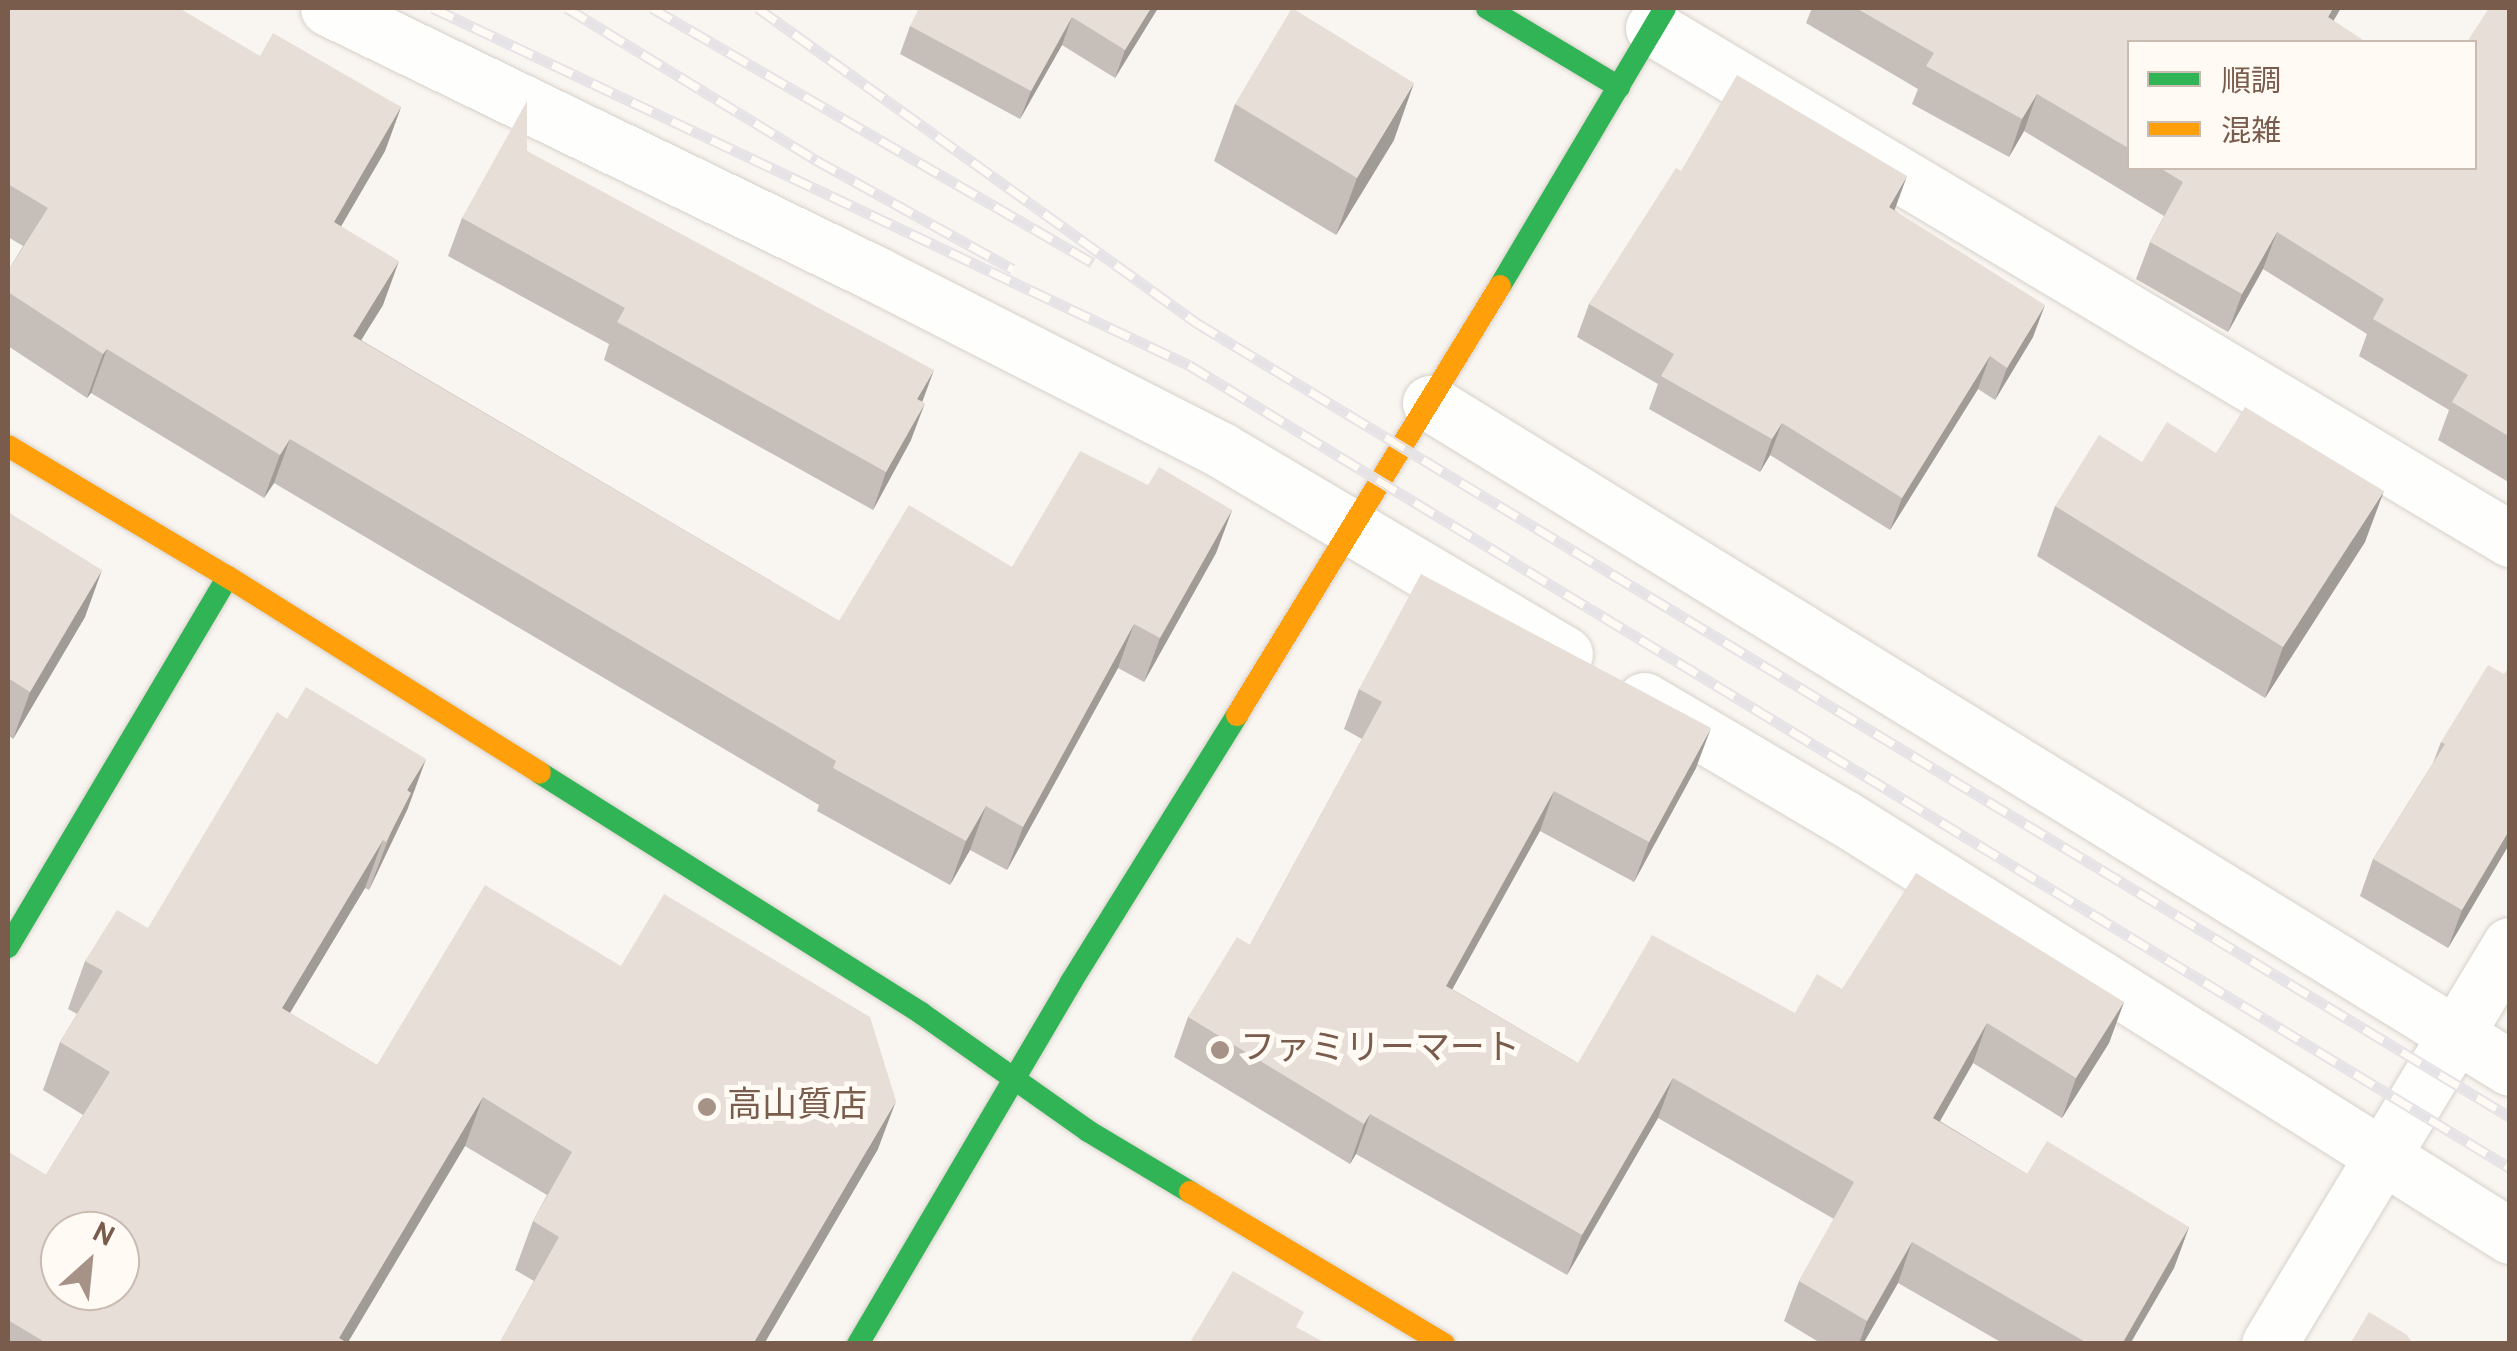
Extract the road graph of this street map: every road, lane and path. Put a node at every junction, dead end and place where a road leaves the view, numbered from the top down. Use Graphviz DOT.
graph roads {
  1 [pos="328,8"];
  2 [pos="1487,8"];
  3 [pos="1659,18"];
  4 [pos="1619,87"];
  5 [pos="1430,403"];
  6 [pos="8,446"];
  7 [pos="1350,525"];
  8 [pos="2510,539"];
  9 [pos="228,577"];
  10 [pos="2510,945"];
  11 [pos="8,947"];
  12 [pos="2458,1037"];
  13 [pos="2510,1068"];
  14 [pos="1017,1077"];
  15 [pos="2379,1156"];
  16 [pos="2510,1236"];
  17 [pos="858,1344"];
  18 [pos="1444,1344"];
  19 [pos="2269,1344"];
  1 -- 7 [label="street"];
  2 -- 4 [label="street"];
  3 -- 4 [label="street"];
  3 -- 8 [label="street"];
  4 -- 5 [label="street"];
  5 -- 7 [label="street"];
  5 -- 12 [label="street"];
  6 -- 9 [label="street"];
  7 -- 14 [label="street"];
  7 -- 15 [label="street"];
  9 -- 11 [label="street"];
  9 -- 14 [label="street"];
  10 -- 12 [label="street"];
  12 -- 13 [label="street"];
  12 -- 15 [label="street"];
  14 -- 17 [label="street"];
  14 -- 18 [label="street"];
  15 -- 16 [label="street"];
  15 -- 19 [label="street"];
}
